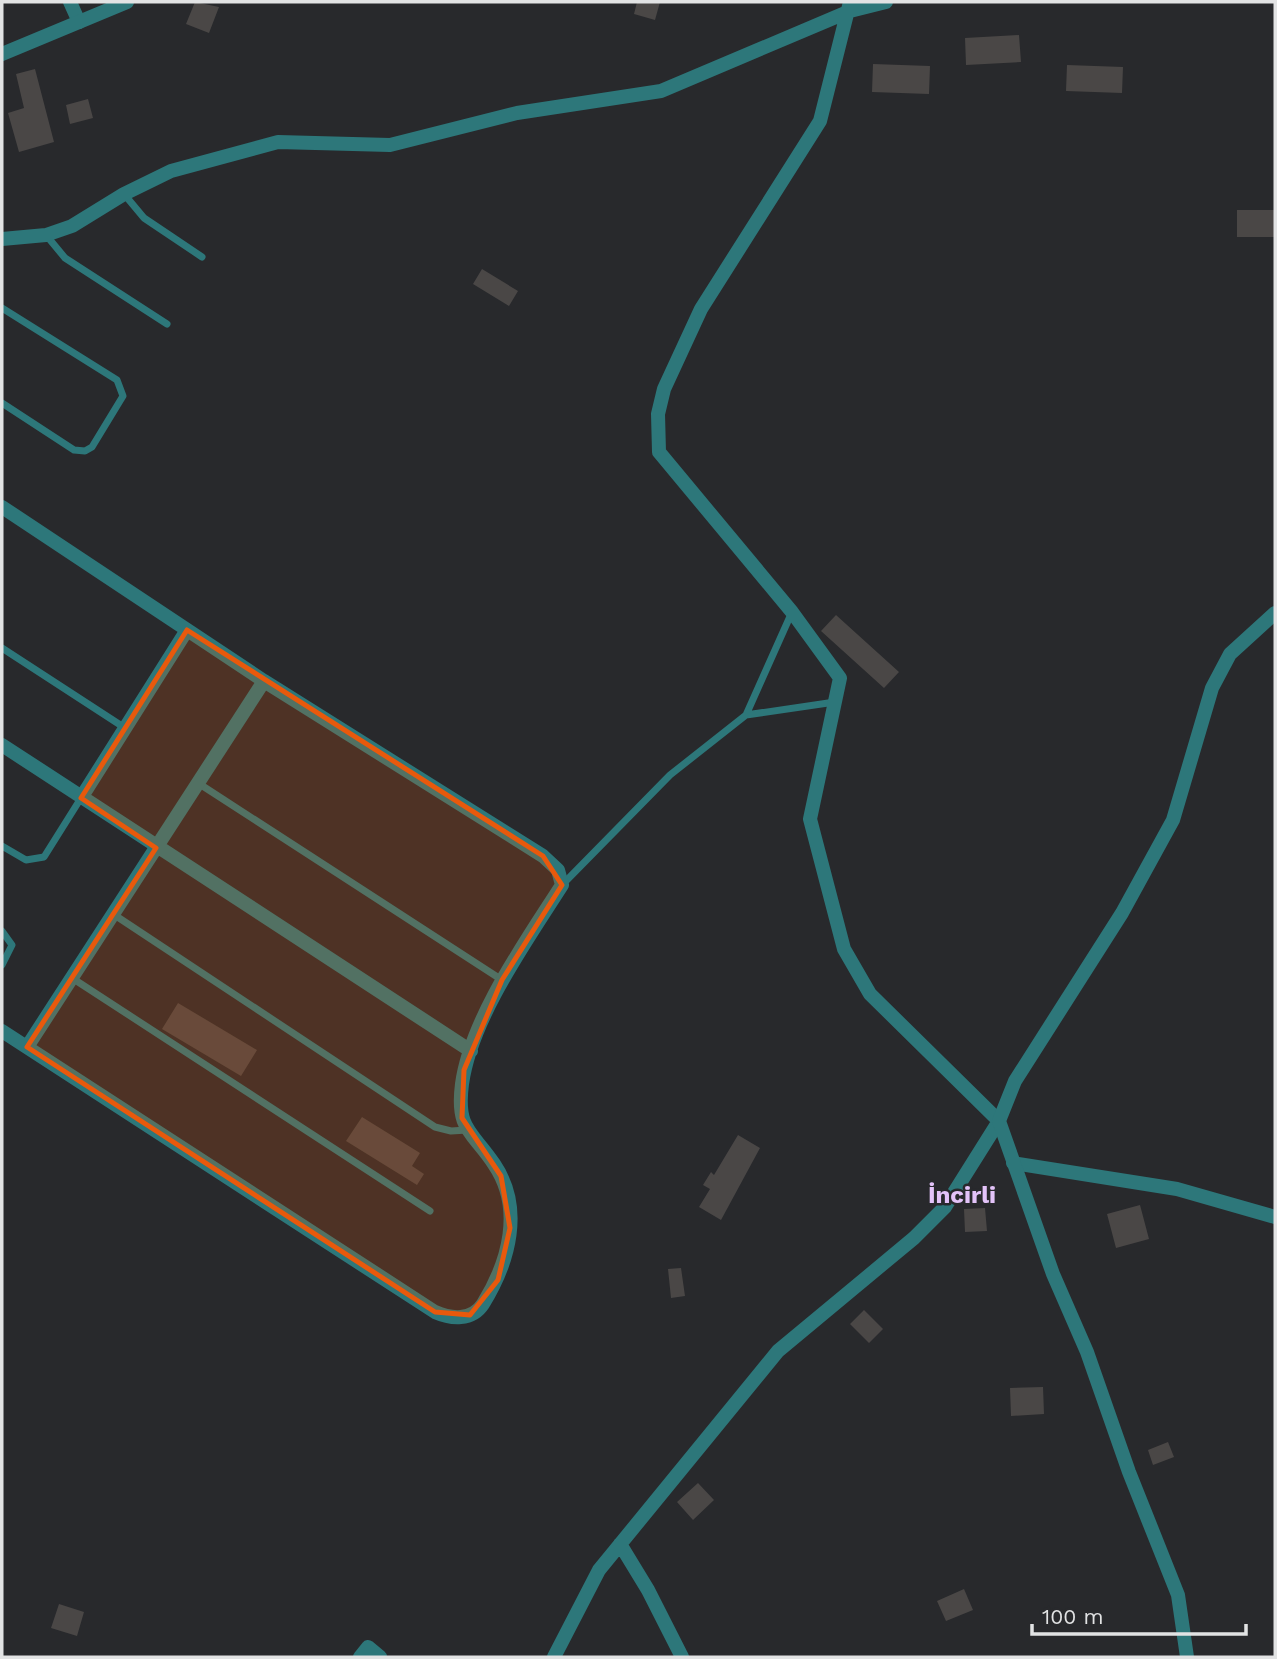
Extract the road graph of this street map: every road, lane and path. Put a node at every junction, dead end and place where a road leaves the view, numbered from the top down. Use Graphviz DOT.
graph roads {
  1 [pos="70,2"];
  2 [pos="127,2"];
  3 [pos="886,2"];
  4 [pos="850,6"];
  5 [pos="79,22"];
  6 [pos="2,54"];
  7 [pos="124,194"];
  8 [pos="46,235"];
  9 [pos="2,239"];
  10 [pos="202,257"];
  11 [pos="2,308"];
  12 [pos="167,324"];
  13 [pos="2,403"];
  14 [pos="2,507"];
  15 [pos="792,612"];
  16 [pos="1275,613"];
  17 [pos="187,630"];
  18 [pos="2,648"];
  19 [pos="264,681"];
  20 [pos="835,702"];
  21 [pos="746,715"];
  22 [pos="125,728"];
  23 [pos="2,745"];
  24 [pos="198,783"];
  25 [pos="81,797"];
  26 [pos="2,846"];
  27 [pos="156,848"];
  28 [pos="562,884"];
  29 [pos="113,914"];
  30 [pos="2,931"];
  31 [pos="2,965"];
  32 [pos="72,978"];
  33 [pos="502,980"];
  34 [pos="2,1031"];
  35 [pos="27,1047"];
  36 [pos="471,1051"];
  37 [pos="999,1121"];
  38 [pos="467,1130"];
  39 [pos="1013,1163"];
  40 [pos="430,1211"];
  41 [pos="1275,1217"];
  42 [pos="620,1544"];
  43 [pos="360,1657"];
  44 [pos="380,1657"];
  45 [pos="554,1657"];
  46 [pos="682,1657"];
  47 [pos="1187,1657"];
  1 -- 5 [label="street"];
  2 -- 5 [label="street"];
  3 -- 4 [label="street"];
  4 -- 7 [label="street"];
  4 -- 15 [label="street"];
  5 -- 6 [label="street"];
  7 -- 8 [label="street"];
  7 -- 10 [label="lane"];
  8 -- 9 [label="street"];
  8 -- 12 [label="lane"];
  11 -- 13 [label="lane"];
  14 -- 17 [label="street"];
  15 -- 20 [label="street"];
  15 -- 21 [label="lane"];
  16 -- 37 [label="street"];
  17 -- 19 [label="street"];
  17 -- 22 [label="street"];
  18 -- 22 [label="lane"];
  19 -- 24 [label="street"];
  19 -- 28 [label="street"];
  20 -- 21 [label="lane"];
  20 -- 37 [label="street"];
  21 -- 28 [label="lane"];
  22 -- 25 [label="street"];
  23 -- 25 [label="street"];
  24 -- 27 [label="street"];
  24 -- 33 [label="lane"];
  25 -- 26 [label="lane"];
  25 -- 27 [label="street"];
  27 -- 29 [label="street"];
  27 -- 36 [label="street"];
  28 -- 33 [label="street"];
  29 -- 32 [label="street"];
  29 -- 38 [label="lane"];
  30 -- 31 [label="lane"];
  32 -- 35 [label="street"];
  32 -- 40 [label="lane"];
  33 -- 36 [label="street"];
  34 -- 35 [label="street"];
  35 -- 38 [label="street"];
  36 -- 38 [label="street"];
  37 -- 39 [label="street"];
  37 -- 42 [label="street"];
  39 -- 41 [label="street"];
  39 -- 47 [label="street"];
  42 -- 45 [label="street"];
  42 -- 46 [label="street"];
  43 -- 44 [label="street"];
}
